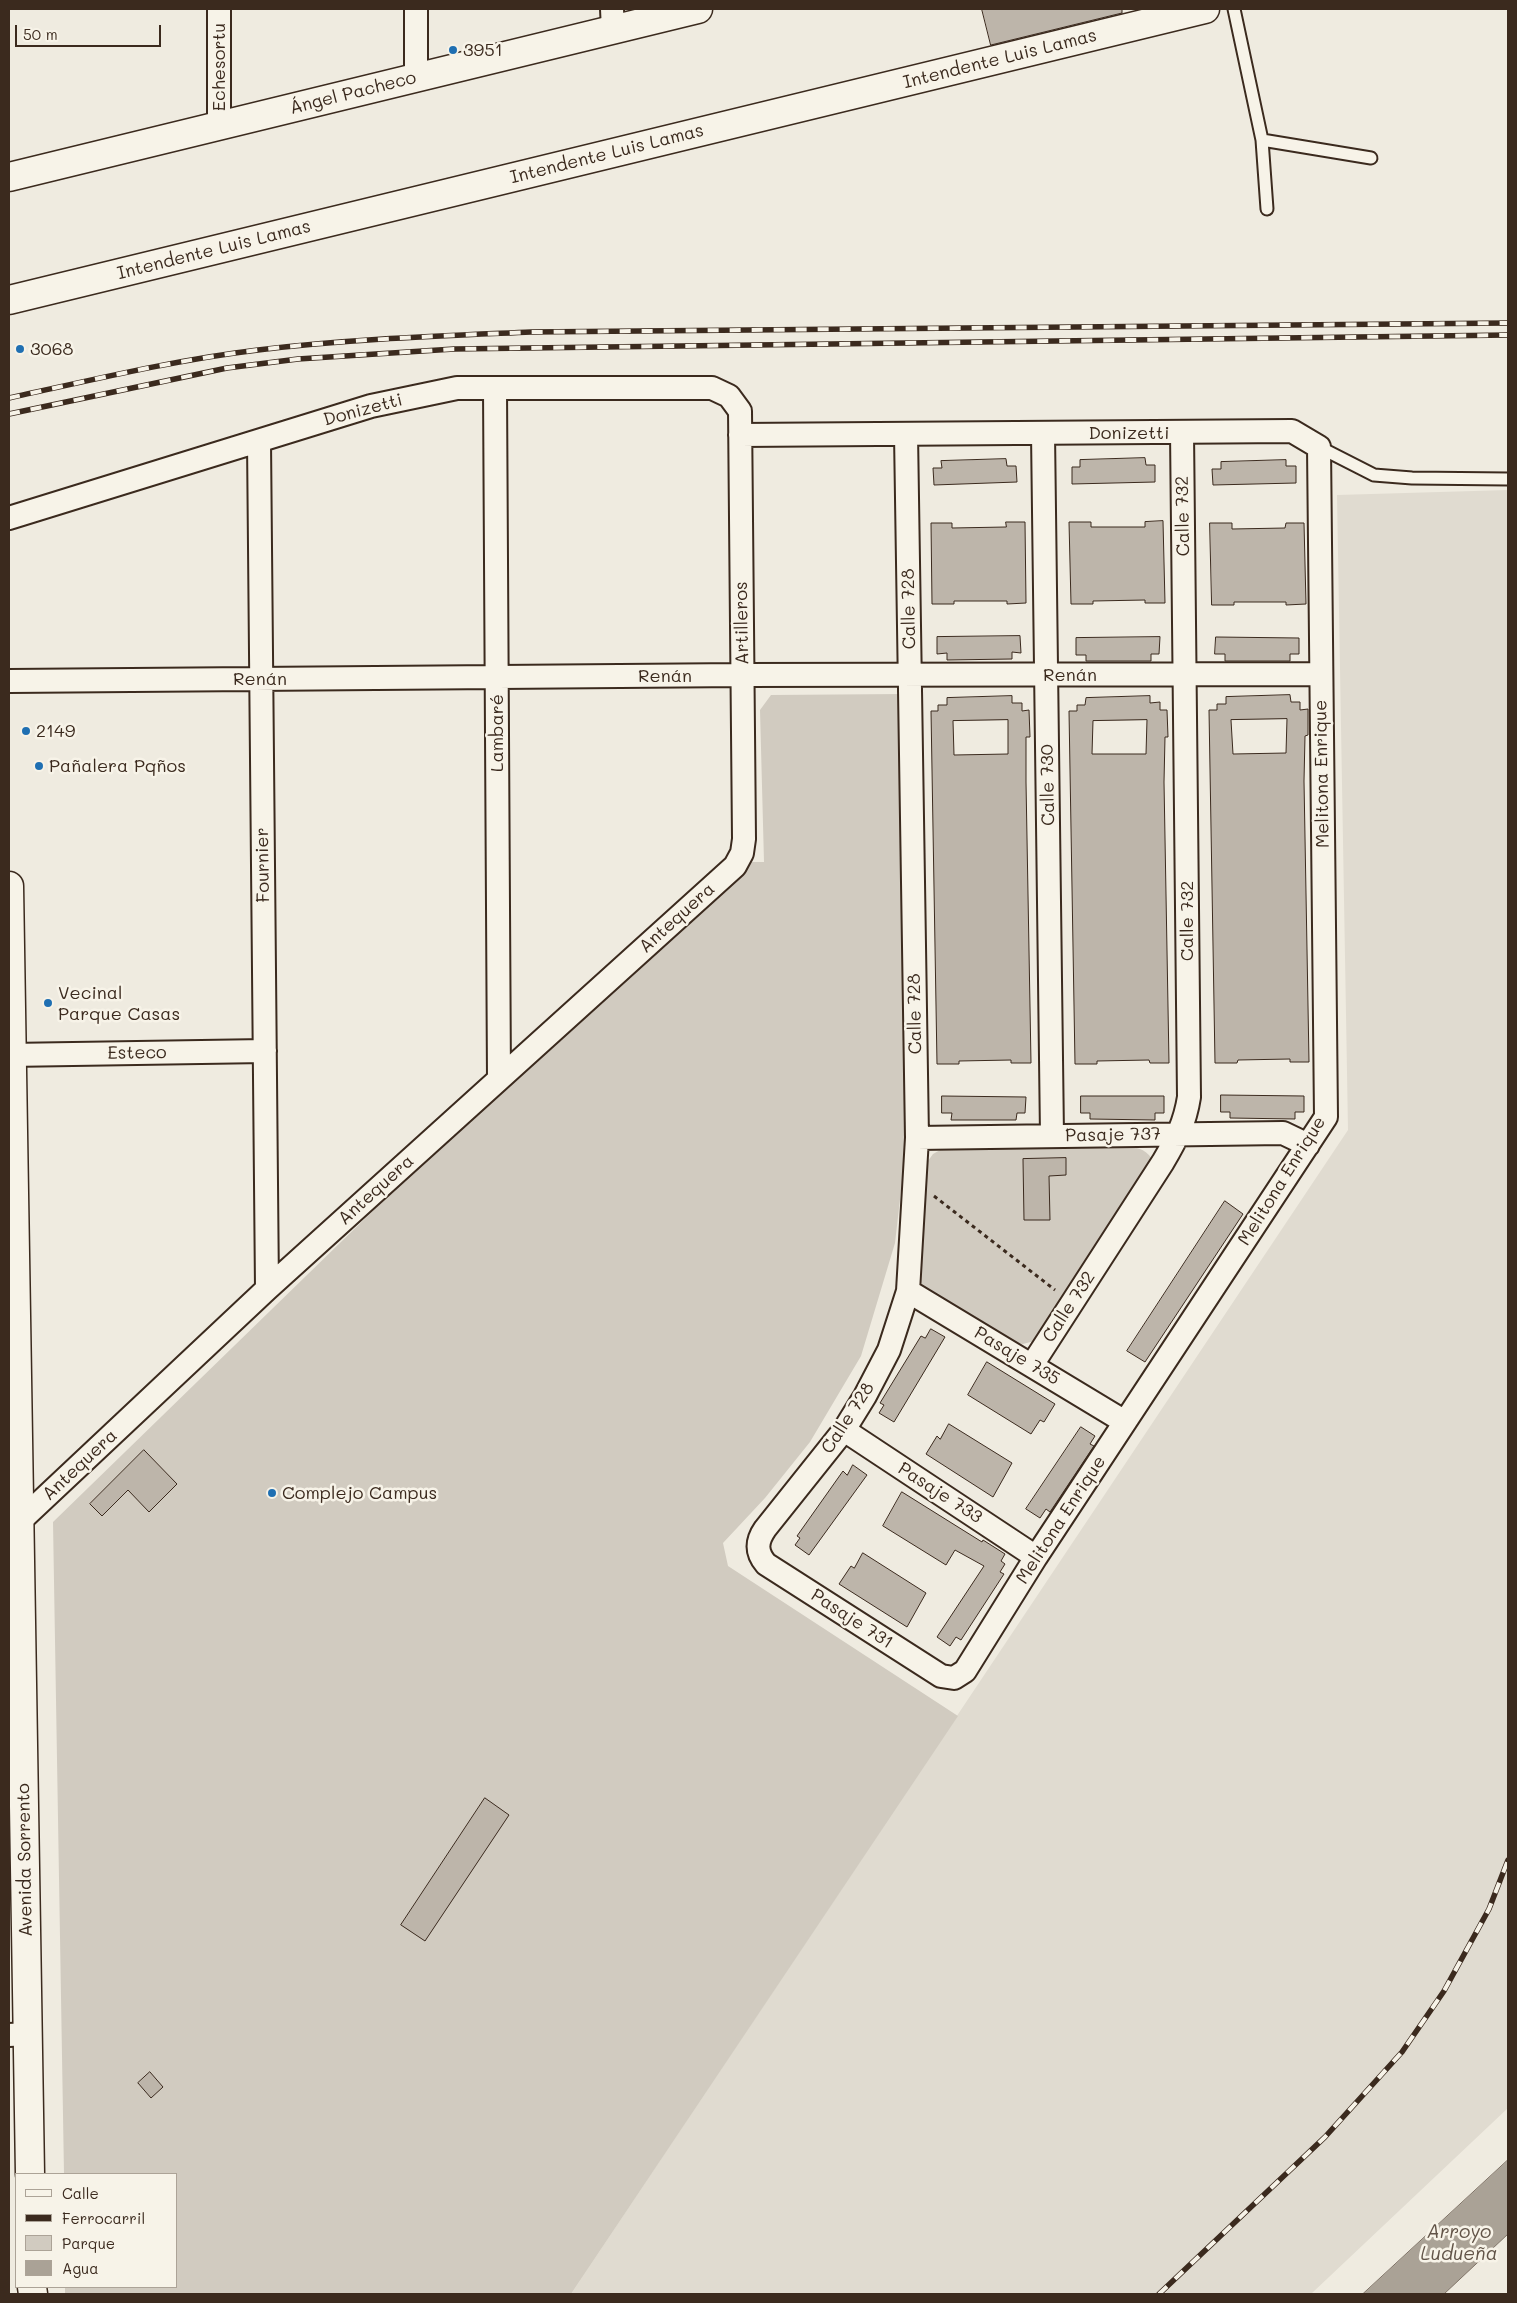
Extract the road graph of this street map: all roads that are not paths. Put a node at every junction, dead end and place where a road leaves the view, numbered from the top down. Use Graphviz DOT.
graph roads {
  1 [pos="219,9"];
  2 [pos="416,9"];
  3 [pos="698,9"];
  4 [pos="1205,9"];
  5 [pos="1234,9"];
  6 [pos="612,19"];
  7 [pos="416,78"];
  8 [pos="219,126"];
  9 [pos="1262,140"];
  10 [pos="1371,158"];
  11 [pos="9,177"];
  12 [pos="1267,209"];
  13 [pos="9,300"];
  14 [pos="495,388"];
  15 [pos="729,396"];
  16 [pos="1182,432"];
  17 [pos="1043,433"];
  18 [pos="906,434"];
  19 [pos="740,436"];
  20 [pos="259,440"];
  21 [pos="1319,447"];
  22 [pos="1508,480"];
  23 [pos="9,518"];
  24 [pos="1321,674"];
  25 [pos="742,675"];
  26 [pos="910,675"];
  27 [pos="1046,675"];
  28 [pos="1185,675"];
  29 [pos="497,677"];
  30 [pos="261,679"];
  31 [pos="9,682"];
  32 [pos="742,852"];
  33 [pos="9,886"];
  34 [pos="265,1051"];
  35 [pos="10,1055"];
  36 [pos="499,1078"];
  37 [pos="1180,1134"];
  38 [pos="1052,1136"];
  39 [pos="917,1138"];
  40 [pos="1308,1145"];
  41 [pos="267,1289"];
  42 [pos="908,1290"];
  43 [pos="13,1329"];
  44 [pos="1032,1365"];
  45 [pos="1125,1422"];
  46 [pos="844,1430"];
  47 [pos="14,1523"];
  48 [pos="757,1548"];
  49 [pos="1036,1556"];
  50 [pos="954,1678"];
  51 [pos="16,1778"];
  52 [pos="18,2034"];
  53 [pos="30,2173"];
  1 -- 8 [label="street, Echesortu"];
  2 -- 7 [label="street"];
  3 -- 6 [label="main road, Ángel Pacheco"];
  4 -- 13 [label="main road, Intendente Luis Lamas"];
  5 -- 9 [label="lane"];
  6 -- 7 [label="main road, Ángel Pacheco"];
  7 -- 8 [label="main road, Ángel Pacheco"];
  8 -- 11 [label="main road, Ángel Pacheco"];
  9 -- 10 [label="lane"];
  9 -- 12 [label="lane"];
  14 -- 15 [label="street, Donizetti"];
  14 -- 20 [label="street, Donizetti"];
  14 -- 29 [label="street, Lambaré"];
  15 -- 19 [label="street, Artilleros"];
  16 -- 17 [label="street, Donizetti"];
  16 -- 21 [label="street, Donizetti"];
  16 -- 28 [label="street, Calle 732"];
  17 -- 18 [label="street, Donizetti"];
  17 -- 27 [label="street, Calle 730"];
  18 -- 19 [label="street, Donizetti"];
  18 -- 26 [label="street, Calle 728"];
  19 -- 25 [label="street, Artilleros"];
  20 -- 23 [label="street, Donizetti"];
  20 -- 30 [label="street, Fournier"];
  21 -- 22 [label="lane, Donizetti"];
  21 -- 24 [label="street, Melitona Enrique"];
  24 -- 28 [label="street, Renán"];
  24 -- 40 [label="street, Melitona Enrique"];
  25 -- 26 [label="street, Renán"];
  25 -- 29 [label="street, Renán"];
  25 -- 32 [label="street, Artilleros"];
  26 -- 27 [label="street, Renán"];
  26 -- 39 [label="street, Calle 728"];
  27 -- 28 [label="street, Renán"];
  27 -- 38 [label="street, Calle 730"];
  28 -- 37 [label="street, Calle 732"];
  29 -- 30 [label="street, Renán"];
  29 -- 36 [label="street, Lambaré"];
  30 -- 31 [label="street, Renán"];
  30 -- 34 [label="street, Fournier"];
  32 -- 36 [label="street, Antequera"];
  33 -- 35 [label="main road, Avenida Sorrento"];
  34 -- 35 [label="street, Esteco"];
  34 -- 41 [label="street, Fournier"];
  35 -- 43 [label="main road, Avenida Sorrento"];
  36 -- 41 [label="street, Antequera"];
  37 -- 38 [label="street, Pasaje 737"];
  37 -- 40 [label="street, Pasaje 737"];
  37 -- 44 [label="street, Calle 732"];
  38 -- 39 [label="street, Pasaje 737"];
  39 -- 42 [label="street, Calle 728"];
  40 -- 45 [label="street, Melitona Enrique"];
  41 -- 47 [label="street, Antequera"];
  42 -- 44 [label="street, Pasaje 735"];
  42 -- 46 [label="street, Calle 728"];
  43 -- 47 [label="main road, Avenida Sorrento"];
  44 -- 45 [label="street, Pasaje 735"];
  45 -- 49 [label="street, Melitona Enrique"];
  46 -- 48 [label="street, Calle 728"];
  46 -- 49 [label="street, Pasaje 733"];
  47 -- 51 [label="main road, Avenida Sorrento"];
  48 -- 50 [label="street, Pasaje 731"];
  49 -- 50 [label="street, Melitona Enrique"];
  51 -- 52 [label="main road, Avenida Sorrento"];
  52 -- 53 [label="main road, Avenida Sorrento"];
}
